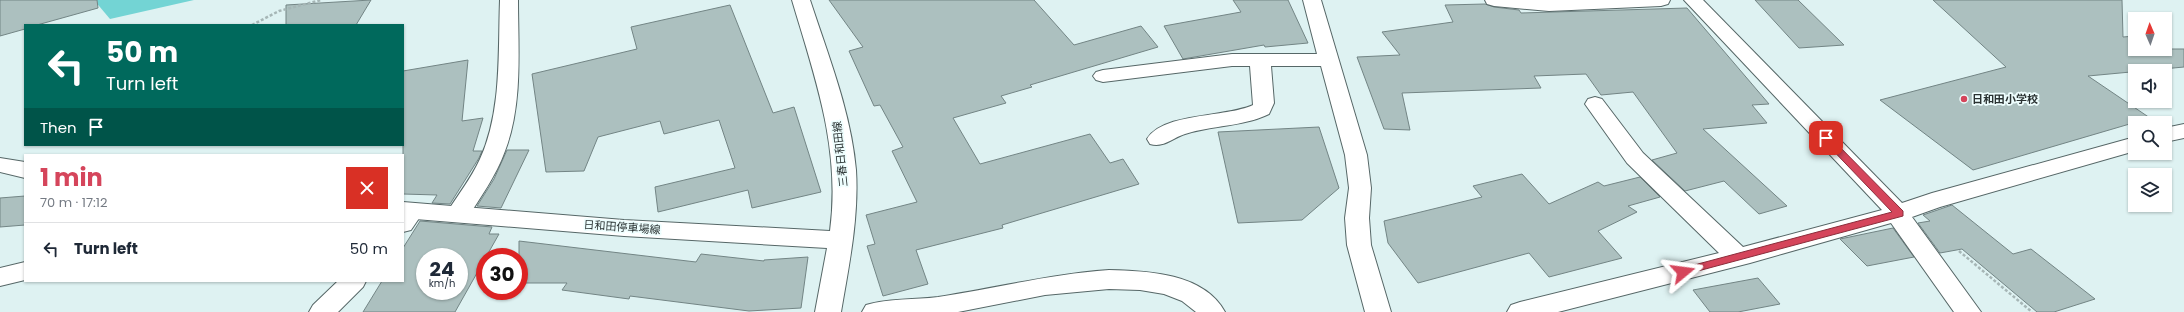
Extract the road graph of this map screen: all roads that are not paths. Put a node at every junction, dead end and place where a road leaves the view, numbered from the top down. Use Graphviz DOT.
graph roads {
  1 [pos="509,0"];
  2 [pos="801,0"];
  3 [pos="1312,0"];
  4 [pos="1494,0"];
  5 [pos="1661,0"];
  6 [pos="1693,0"];
  7 [pos="1260,60"];
  8 [pos="1330,60"];
  9 [pos="1103,76"];
  10 [pos="1594,104"];
  11 [pos="2184,131"];
  12 [pos="2172,134"];
  13 [pos="1158,139"];
  14 [pos="2128,146"];
  15 [pos="0,166"];
  16 [pos="24,170"];
  17 [pos="458,214"];
  18 [pos="1899,214"];
  19 [pos="406,215"];
  20 [pos="841,240"];
  21 [pos="1738,257"];
  22 [pos="24,271"];
  23 [pos="0,277"];
  24 [pos="353,282"];
  25 [pos="322,312"];
  26 [pos="828,312"];
  27 [pos="876,312"];
  28 [pos="1212,312"];
  29 [pos="1378,312"];
  30 [pos="1520,312"];
  31 [pos="1968,312"];
  1 -- 17 [label="street"];
  2 -- 20 [label="street, 三春日和田線"];
  3 -- 8 [label="street"];
  4 -- 5 [label="street"];
  6 -- 18 [label="street"];
  7 -- 8 [label="street"];
  7 -- 9 [label="street"];
  7 -- 13 [label="street"];
  8 -- 29 [label="street"];
  10 -- 21 [label="street"];
  11 -- 12 [label="street"];
  14 -- 18 [label="street"];
  15 -- 16 [label="street"];
  17 -- 19 [label="street, 日和田停車場線"];
  17 -- 20 [label="street, 日和田停車場線"];
  18 -- 21 [label="street"];
  18 -- 31 [label="street"];
  20 -- 26 [label="street, 三春日和田線"];
  21 -- 30 [label="street"];
  22 -- 23 [label="street"];
  24 -- 25 [label="street"];
  27 -- 28 [label="street"];
}
